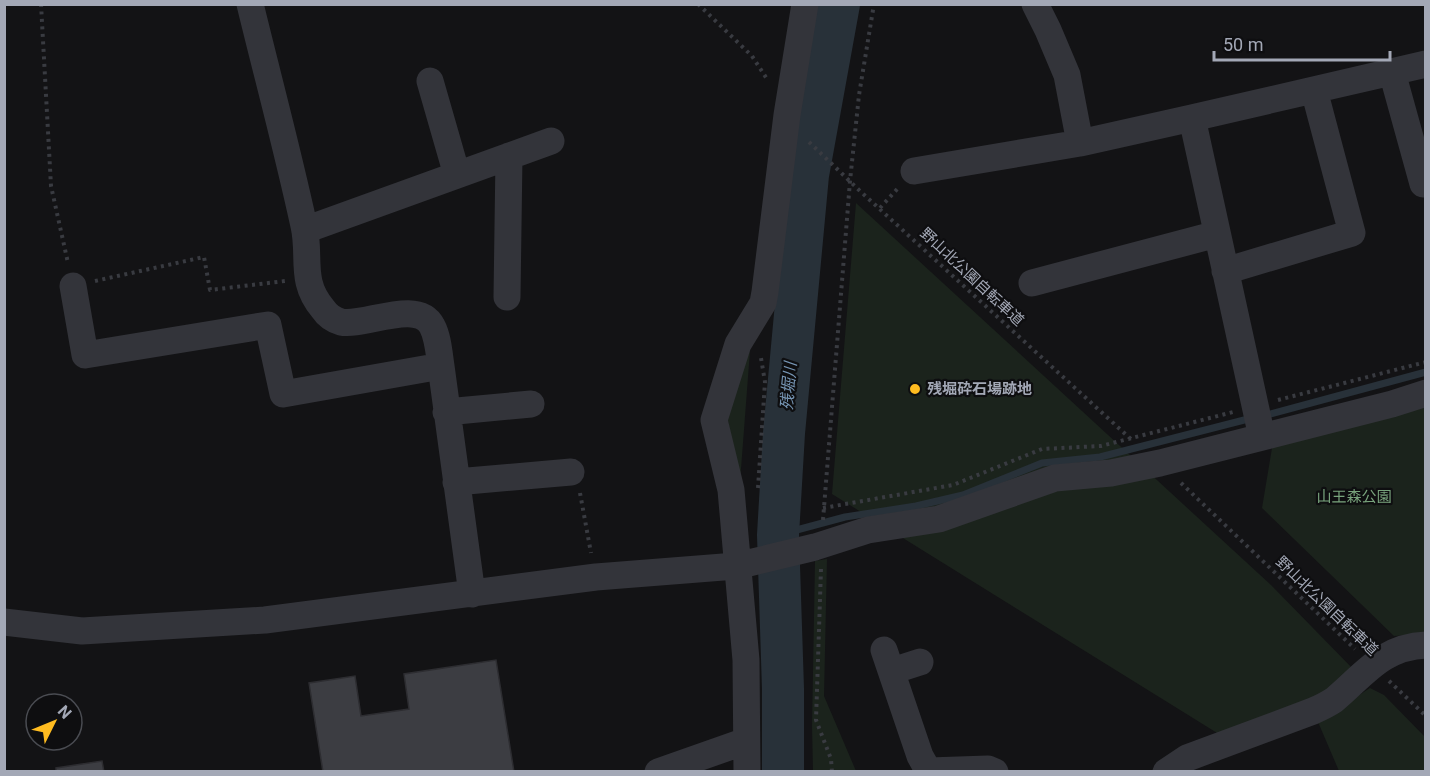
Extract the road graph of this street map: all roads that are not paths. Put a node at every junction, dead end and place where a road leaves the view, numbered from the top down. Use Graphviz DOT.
graph roads {
  1 [pos="250,4"];
  2 [pos="805,4"];
  3 [pos="1035,4"];
  4 [pos="1425,64"];
  5 [pos="1392,72"];
  6 [pos="430,81"];
  7 [pos="1314,90"];
  8 [pos="1192,118"];
  9 [pos="551,141"];
  10 [pos="1080,143"];
  11 [pos="510,156"];
  12 [pos="457,175"];
  13 [pos="906,180"];
  14 [pos="1423,184"];
  15 [pos="305,230"];
  16 [pos="1217,234"];
  17 [pos="1225,271"];
  18 [pos="1032,283"];
  19 [pos="73,286"];
  20 [pos="507,297"];
  21 [pos="441,366"];
  22 [pos="1425,393"];
  23 [pos="531,404"];
  24 [pos="446,411"];
  25 [pos="1257,419"];
  26 [pos="571,472"];
  27 [pos="456,482"];
  28 [pos="745,565"];
  29 [pos="472,594"];
  30 [pos="4,622"];
  31 [pos="1425,645"];
  32 [pos="920,662"];
  33 [pos="746,741"];
  34 [pos="1180,769"];
  35 [pos="658,771"];
  36 [pos="747,771"];
  37 [pos="929,771"];
  38 [pos="994,771"];
  1 -- 15 [label="street"];
  2 -- 28 [label="street"];
  3 -- 10 [label="street"];
  4 -- 5 [label="street"];
  5 -- 7 [label="street"];
  5 -- 14 [label="street"];
  6 -- 12 [label="street"];
  7 -- 8 [label="street"];
  7 -- 17 [label="street"];
  8 -- 10 [label="street"];
  8 -- 16 [label="street"];
  9 -- 11 [label="street"];
  10 -- 13 [label="street"];
  11 -- 12 [label="street"];
  11 -- 20 [label="street"];
  12 -- 15 [label="street"];
  15 -- 21 [label="street"];
  16 -- 17 [label="street"];
  16 -- 18 [label="street"];
  17 -- 25 [label="street"];
  19 -- 21 [label="street"];
  21 -- 24 [label="street"];
  22 -- 25 [label="street"];
  23 -- 24 [label="street"];
  24 -- 27 [label="street"];
  25 -- 28 [label="street"];
  26 -- 27 [label="street"];
  27 -- 29 [label="street"];
  28 -- 29 [label="street"];
  28 -- 33 [label="street"];
  29 -- 30 [label="street"];
  31 -- 34 [label="street"];
  32 -- 37 [label="street"];
  33 -- 35 [label="street"];
  33 -- 36 [label="street"];
  37 -- 38 [label="street"];
}
